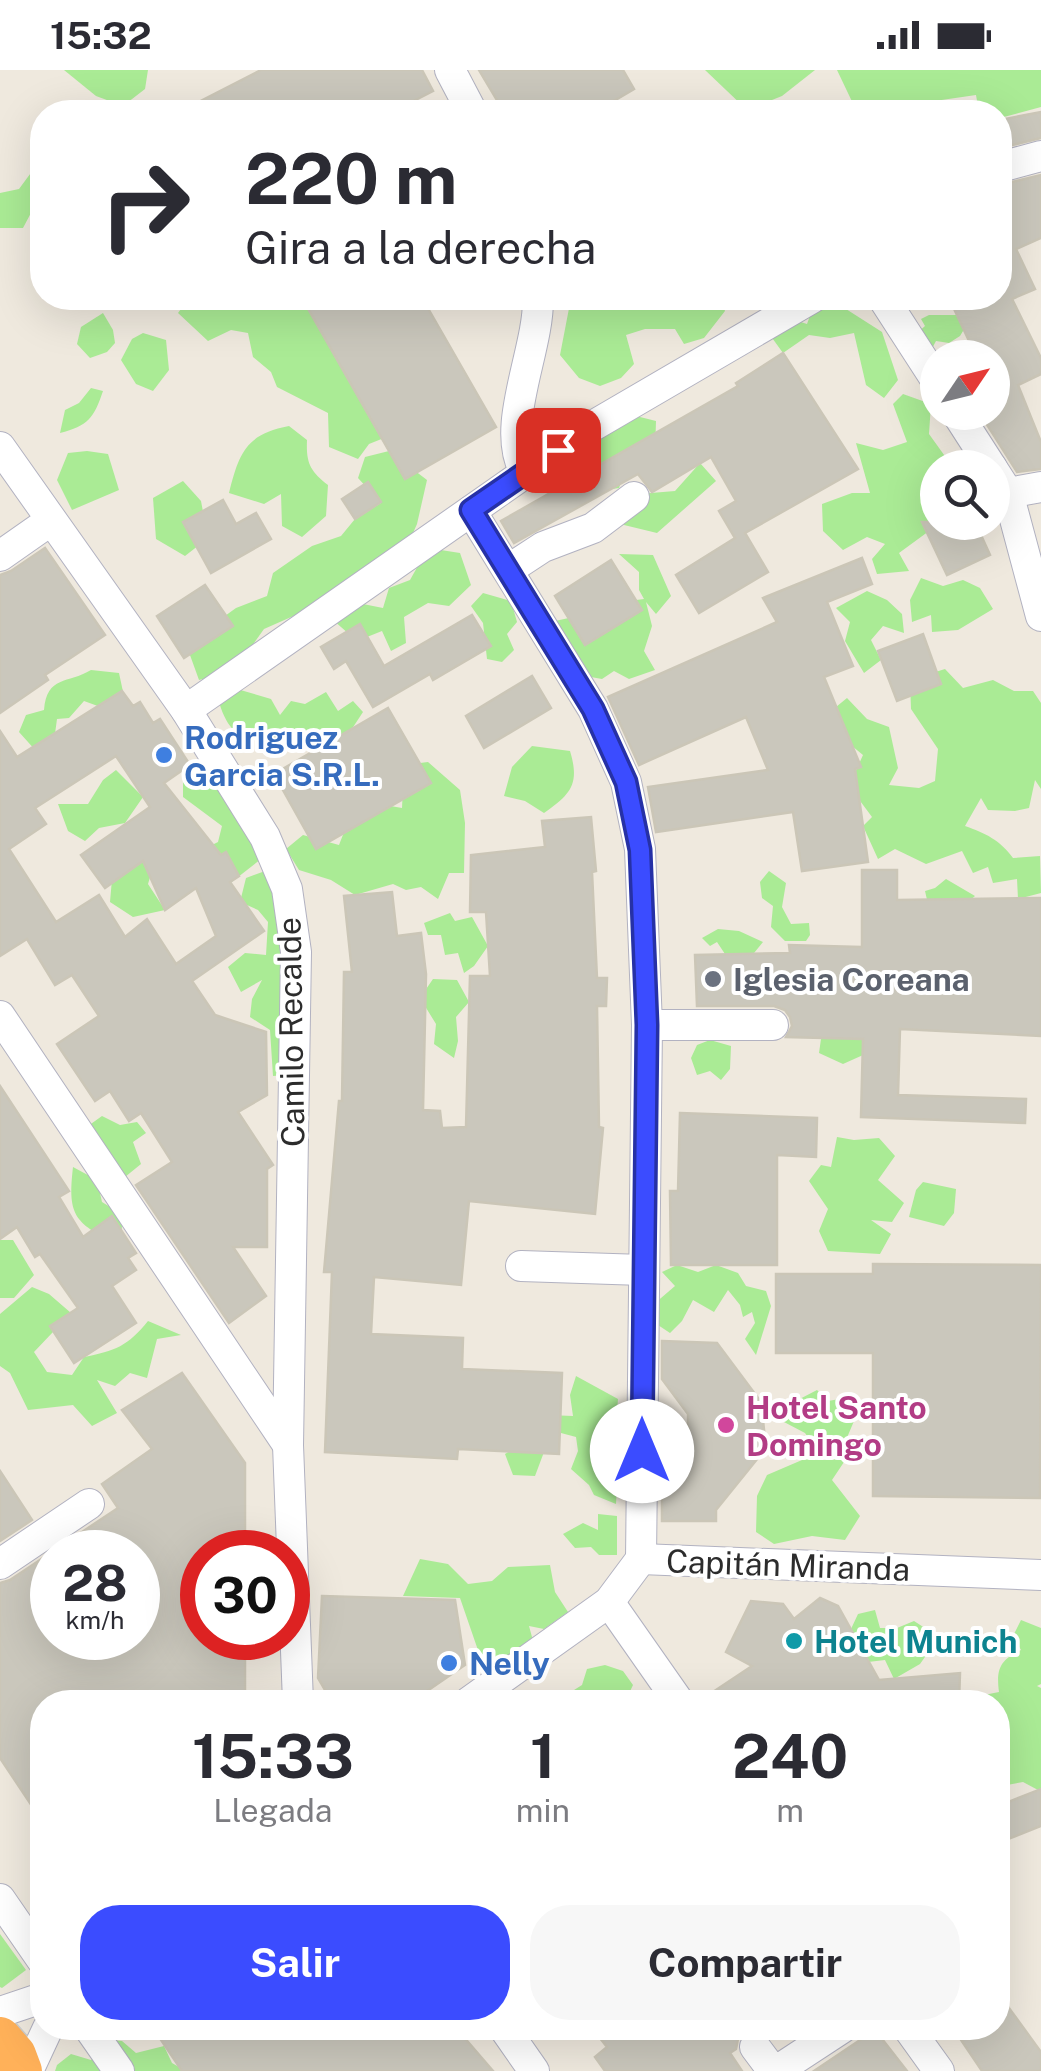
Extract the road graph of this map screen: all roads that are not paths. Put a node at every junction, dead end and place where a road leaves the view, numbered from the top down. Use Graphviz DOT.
graph roads {
  1 [pos="450,70"];
  2 [pos="459,100"];
  3 [pos="1041,156"];
  4 [pos="1012,164"];
  5 [pos="538,310"];
  6 [pos="791,310"];
  7 [pos="891,310"];
  8 [pos="920,356"];
  9 [pos="0,447"];
  10 [pos="525,472"];
  11 [pos="1010,479"];
  12 [pos="1041,487"];
  13 [pos="634,496"];
  14 [pos="471,510"];
  15 [pos="1010,515"];
  16 [pos="50,521"];
  17 [pos="0,556"];
  18 [pos="508,570"];
  19 [pos="1041,616"];
  20 [pos="186,710"];
  21 [pos="0,1016"];
  22 [pos="647,1025"];
  23 [pos="773,1025"];
  24 [pos="521,1266"];
  25 [pos="643,1270"];
  26 [pos="288,1445"];
  27 [pos="89,1504"];
  28 [pos="641,1559"];
  29 [pos="0,1564"];
  30 [pos="1041,1576"];
  31 [pos="609,1602"];
  32 [pos="298,1690"];
  33 [pos="486,1690"];
  34 [pos="671,1690"];
  35 [pos="0,1899"];
  36 [pos="30,1943"];
  37 [pos="30,2002"];
  38 [pos="0,2012"];
  39 [pos="0,2038"];
  40 [pos="42,2040"];
  41 [pos="97,2040"];
  42 [pos="512,2040"];
  43 [pos="824,2040"];
  44 [pos="917,2040"];
  45 [pos="755,2047"];
  46 [pos="25,2071"];
  47 [pos="119,2071"];
  48 [pos="534,2071"];
  49 [pos="939,2071"];
  1 -- 2 [label="street"];
  3 -- 4 [label="street"];
  5 -- 10 [label="street"];
  6 -- 10 [label="street"];
  7 -- 8 [label="street"];
  9 -- 16 [label="street, Camilo Recalde"];
  10 -- 14 [label="street"];
  11 -- 12 [label="street"];
  13 -- 18 [label="street"];
  14 -- 18 [label="street"];
  14 -- 20 [label="street"];
  15 -- 19 [label="street"];
  16 -- 17 [label="street"];
  16 -- 20 [label="street, Camilo Recalde"];
  18 -- 22 [label="street"];
  20 -- 26 [label="street, Camilo Recalde"];
  21 -- 26 [label="street"];
  22 -- 23 [label="street"];
  22 -- 25 [label="street"];
  24 -- 25 [label="street"];
  25 -- 28 [label="street"];
  26 -- 32 [label="street, Camilo Recalde"];
  27 -- 29 [label="street"];
  28 -- 30 [label="street, Capitán Miranda"];
  28 -- 31 [label="street, Capitán Miranda"];
  31 -- 33 [label="street, Capitán Miranda"];
  31 -- 34 [label="street"];
  35 -- 36 [label="street"];
  37 -- 38 [label="street"];
  39 -- 46 [label="highway"];
  40 -- 46 [label="street"];
  41 -- 47 [label="street"];
  42 -- 48 [label="street"];
  43 -- 45 [label="street"];
  44 -- 49 [label="street"];
}
